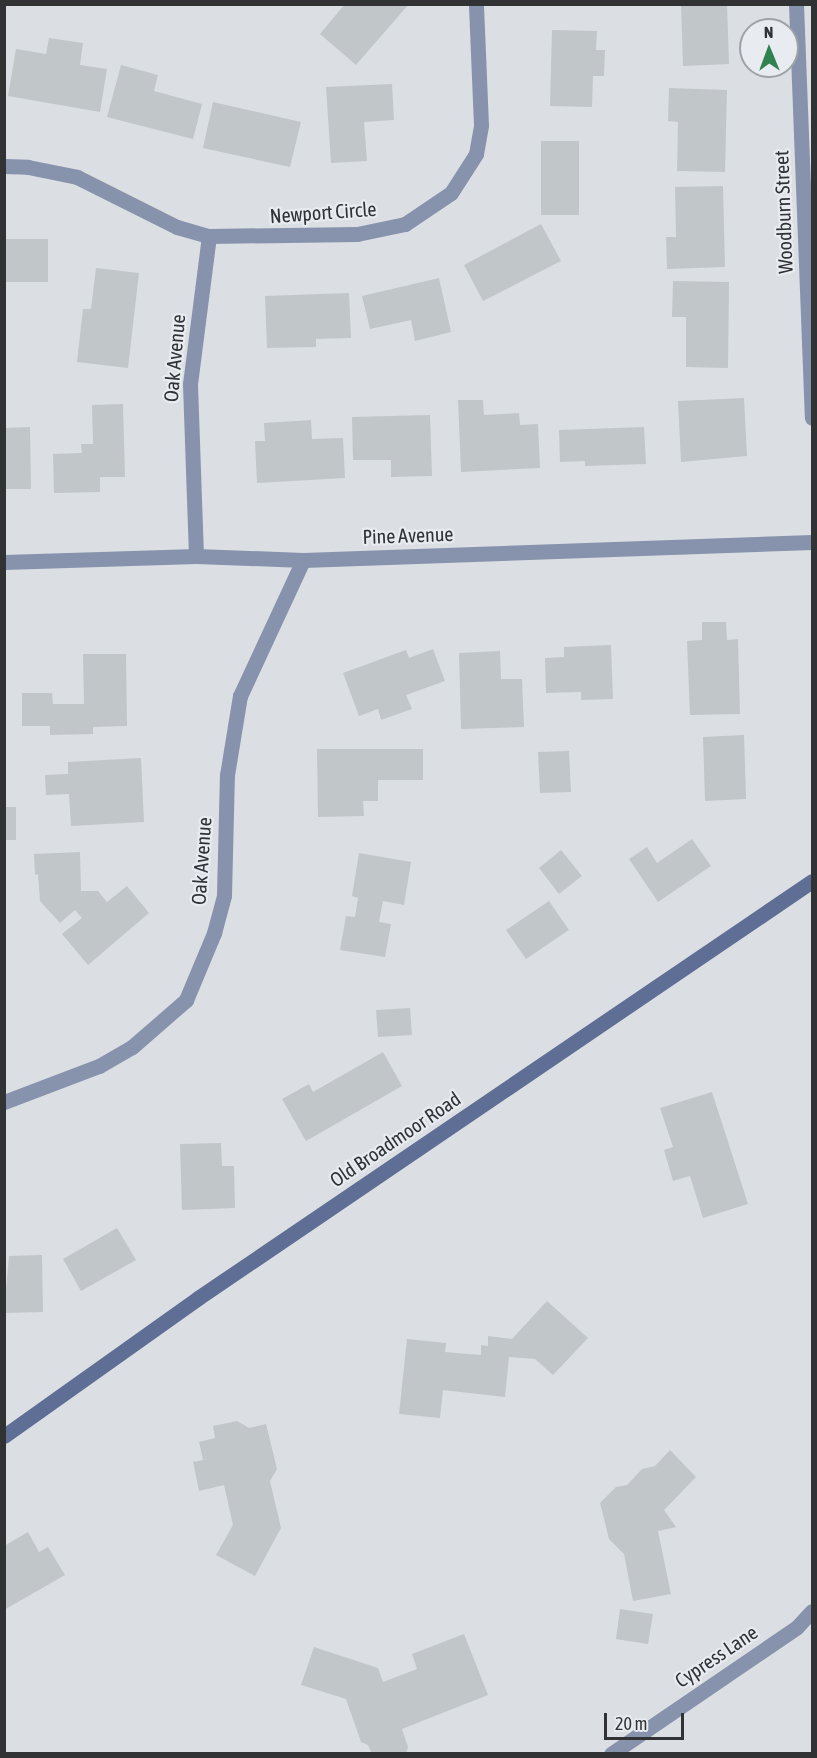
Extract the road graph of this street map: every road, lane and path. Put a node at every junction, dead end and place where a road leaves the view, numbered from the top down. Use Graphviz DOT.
graph roads {
  1 [pos="476,4"];
  2 [pos="796,4"];
  3 [pos="4,166"];
  4 [pos="209,236"];
  5 [pos="813,418"];
  6 [pos="813,542"];
  7 [pos="196,556"];
  8 [pos="303,560"];
  9 [pos="4,562"];
  10 [pos="813,881"];
  11 [pos="4,1102"];
  12 [pos="4,1436"];
  13 [pos="813,1611"];
  14 [pos="611,1754"];
  1 -- 4 [label="street, Newport Circle"];
  2 -- 5 [label="street, Woodburn Street"];
  3 -- 4 [label="street, Newport Circle"];
  4 -- 7 [label="street, Oak Avenue"];
  6 -- 8 [label="street, Pine Avenue"];
  7 -- 8 [label="street, Pine Avenue"];
  7 -- 9 [label="street, Pine Avenue"];
  8 -- 11 [label="street, Oak Avenue"];
  10 -- 12 [label="street, Old Broadmoor Road"];
  13 -- 14 [label="street, Cypress Lane"];
}
